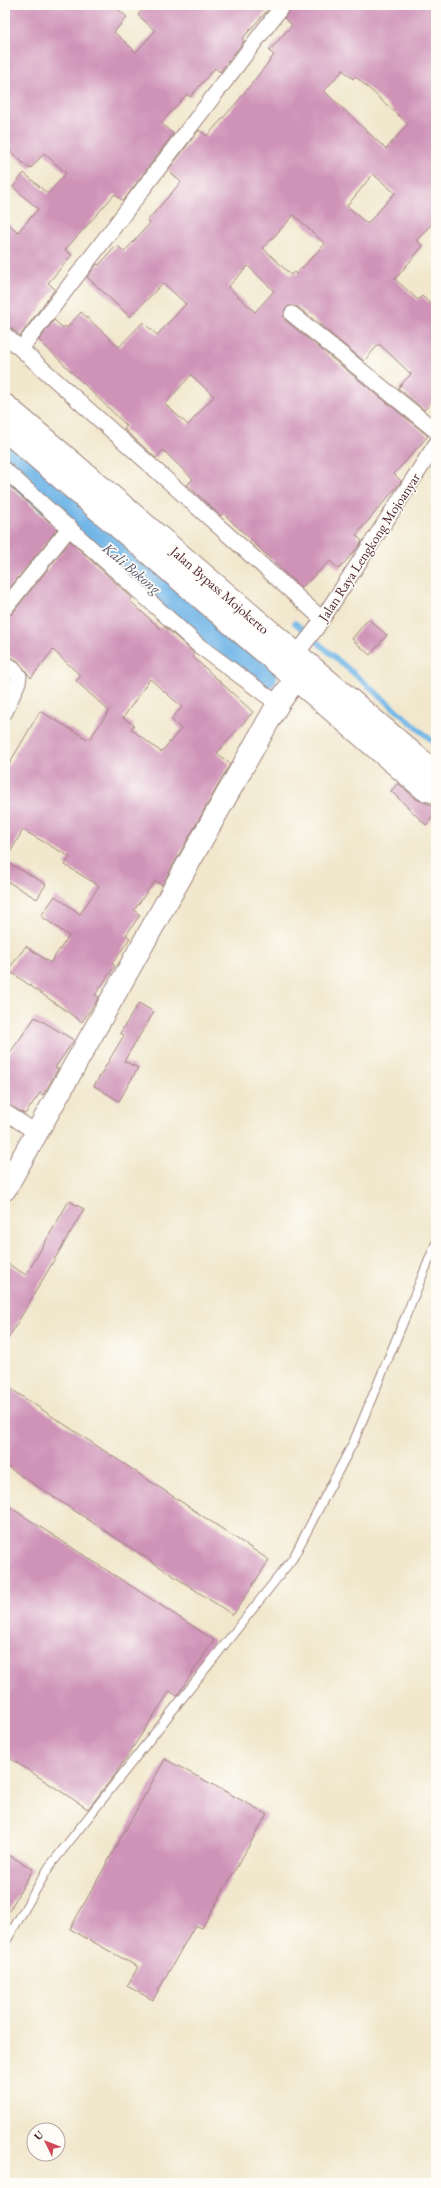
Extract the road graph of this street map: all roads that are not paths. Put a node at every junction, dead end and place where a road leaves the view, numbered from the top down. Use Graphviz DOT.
graph roads {
  1 [pos="283,5"];
  2 [pos="292,314"];
  3 [pos="5,335"];
  4 [pos="21,349"];
  5 [pos="5,405"];
  6 [pos="5,430"];
  7 [pos="436,431"];
  8 [pos="436,444"];
  9 [pos="5,470"];
  10 [pos="70,527"];
  11 [pos="5,608"];
  12 [pos="318,624"];
  13 [pos="295,662"];
  14 [pos="5,663"];
  15 [pos="278,704"];
  16 [pos="5,712"];
  17 [pos="436,773"];
  18 [pos="436,792"];
  19 [pos="5,1112"];
  20 [pos="37,1133"];
  21 [pos="5,1188"];
  22 [pos="436,1243"];
  23 [pos="5,1943"];
  1 -- 4 [label="street"];
  2 -- 7 [label="street"];
  3 -- 4 [label="street"];
  4 -- 12 [label="street"];
  5 -- 13 [label="main road, Jalan Bypass Mojokerto"];
  6 -- 13 [label="main road, Jalan Bypass Mojokerto"];
  8 -- 12 [label="street, Jalan Raya Lengkong Mojoanyar"];
  9 -- 10 [label="street"];
  10 -- 11 [label="street"];
  10 -- 15 [label="street"];
  12 -- 13 [label="street, Jalan Raya Lengkong Mojoanyar"];
  13 -- 15 [label="main road"];
  13 -- 17 [label="main road, Jalan Bypass Mojokerto"];
  13 -- 18 [label="main road, Jalan Bypass Mojokerto"];
  14 -- 16 [label="street"];
  15 -- 20 [label="main road"];
  19 -- 20 [label="street"];
  20 -- 21 [label="main road"];
  22 -- 23 [label="lane"];
}
